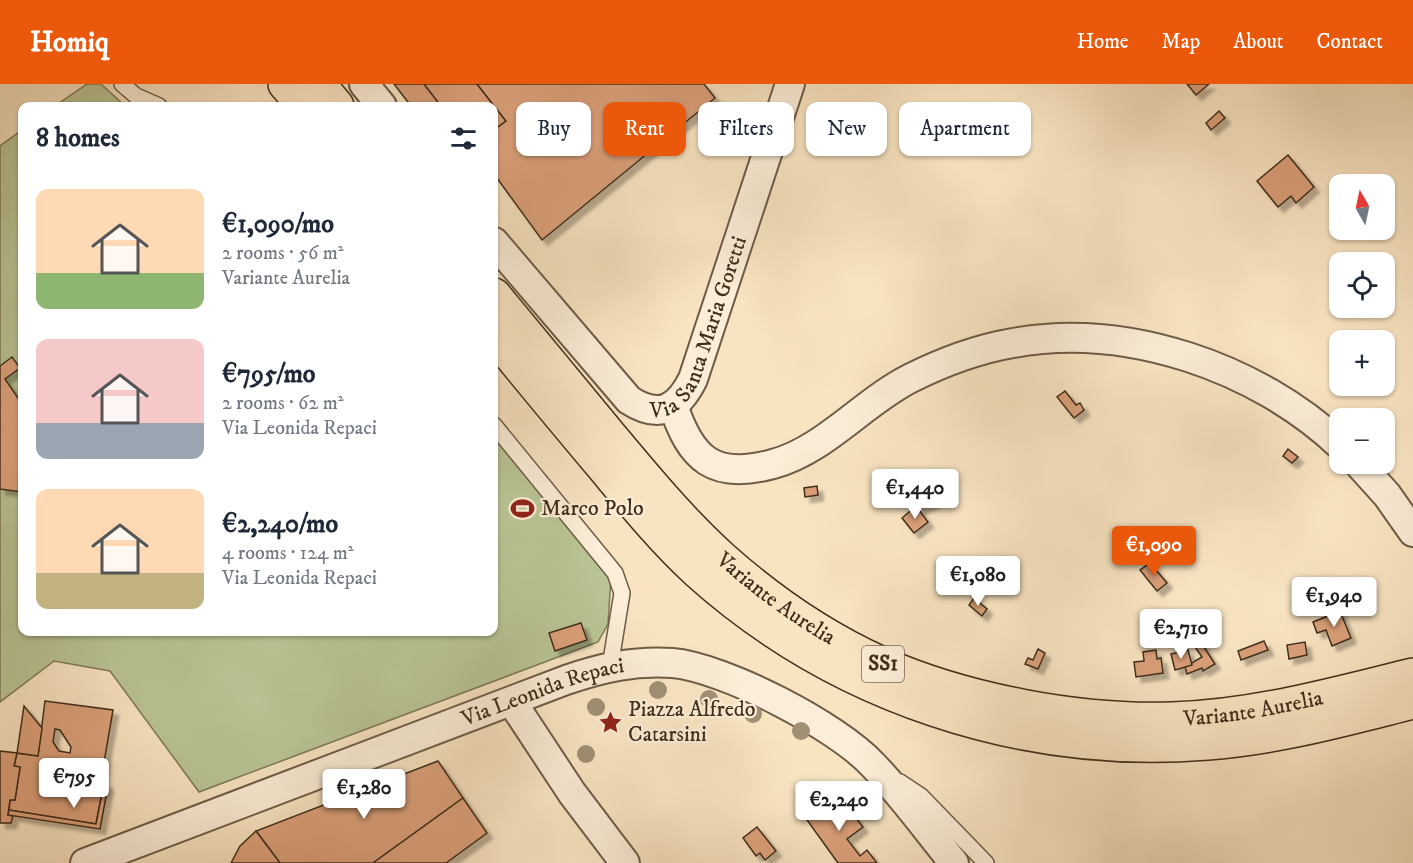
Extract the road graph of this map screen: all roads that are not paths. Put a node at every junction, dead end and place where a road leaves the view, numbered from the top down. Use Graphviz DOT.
graph roads {
  1 [pos="122,84"];
  2 [pos="285,84"];
  3 [pos="319,84"];
  4 [pos="364,84"];
  5 [pos="790,84"];
  6 [pos="150,102"];
  7 [pos="301,102"];
  8 [pos="335,102"];
  9 [pos="379,102"];
  10 [pos="498,247"];
  11 [pos="498,300"];
  12 [pos="498,340"];
  13 [pos="673,405"];
  14 [pos="498,430"];
  15 [pos="1329,437"];
  16 [pos="1368,474"];
  17 [pos="1413,532"];
  18 [pos="610,667"];
  19 [pos="1413,675"];
  20 [pos="512,702"];
  21 [pos="1413,702"];
  22 [pos="873,764"];
  23 [pos="124,857"];
  24 [pos="85,863"];
  25 [pos="626,863"];
  26 [pos="954,863"];
  27 [pos="986,863"];
  1 -- 6 [label="lane"];
  2 -- 7 [label="highway"];
  3 -- 8 [label="highway"];
  4 -- 9 [label="street"];
  5 -- 13 [label="street, Via Santa Maria Goretti"];
  10 -- 13 [label="street, Via Santa Maria Goretti"];
  11 -- 19 [label="highway, Variante Aurelia / SS1"];
  12 -- 21 [label="highway, Variante Aurelia / SS1"];
  13 -- 15 [label="street"];
  14 -- 18 [label="lane"];
  16 -- 17 [label="street"];
  18 -- 20 [label="street, Via Leonida Repaci"];
  18 -- 22 [label="street, Via Leonida Repaci"];
  20 -- 23 [label="street, Via Leonida Repaci"];
  20 -- 25 [label="street"];
  22 -- 26 [label="street, Via Leonida Repaci"];
  22 -- 27 [label="lane"];
  23 -- 24 [label="street, Via Leonida Repaci"];
}
